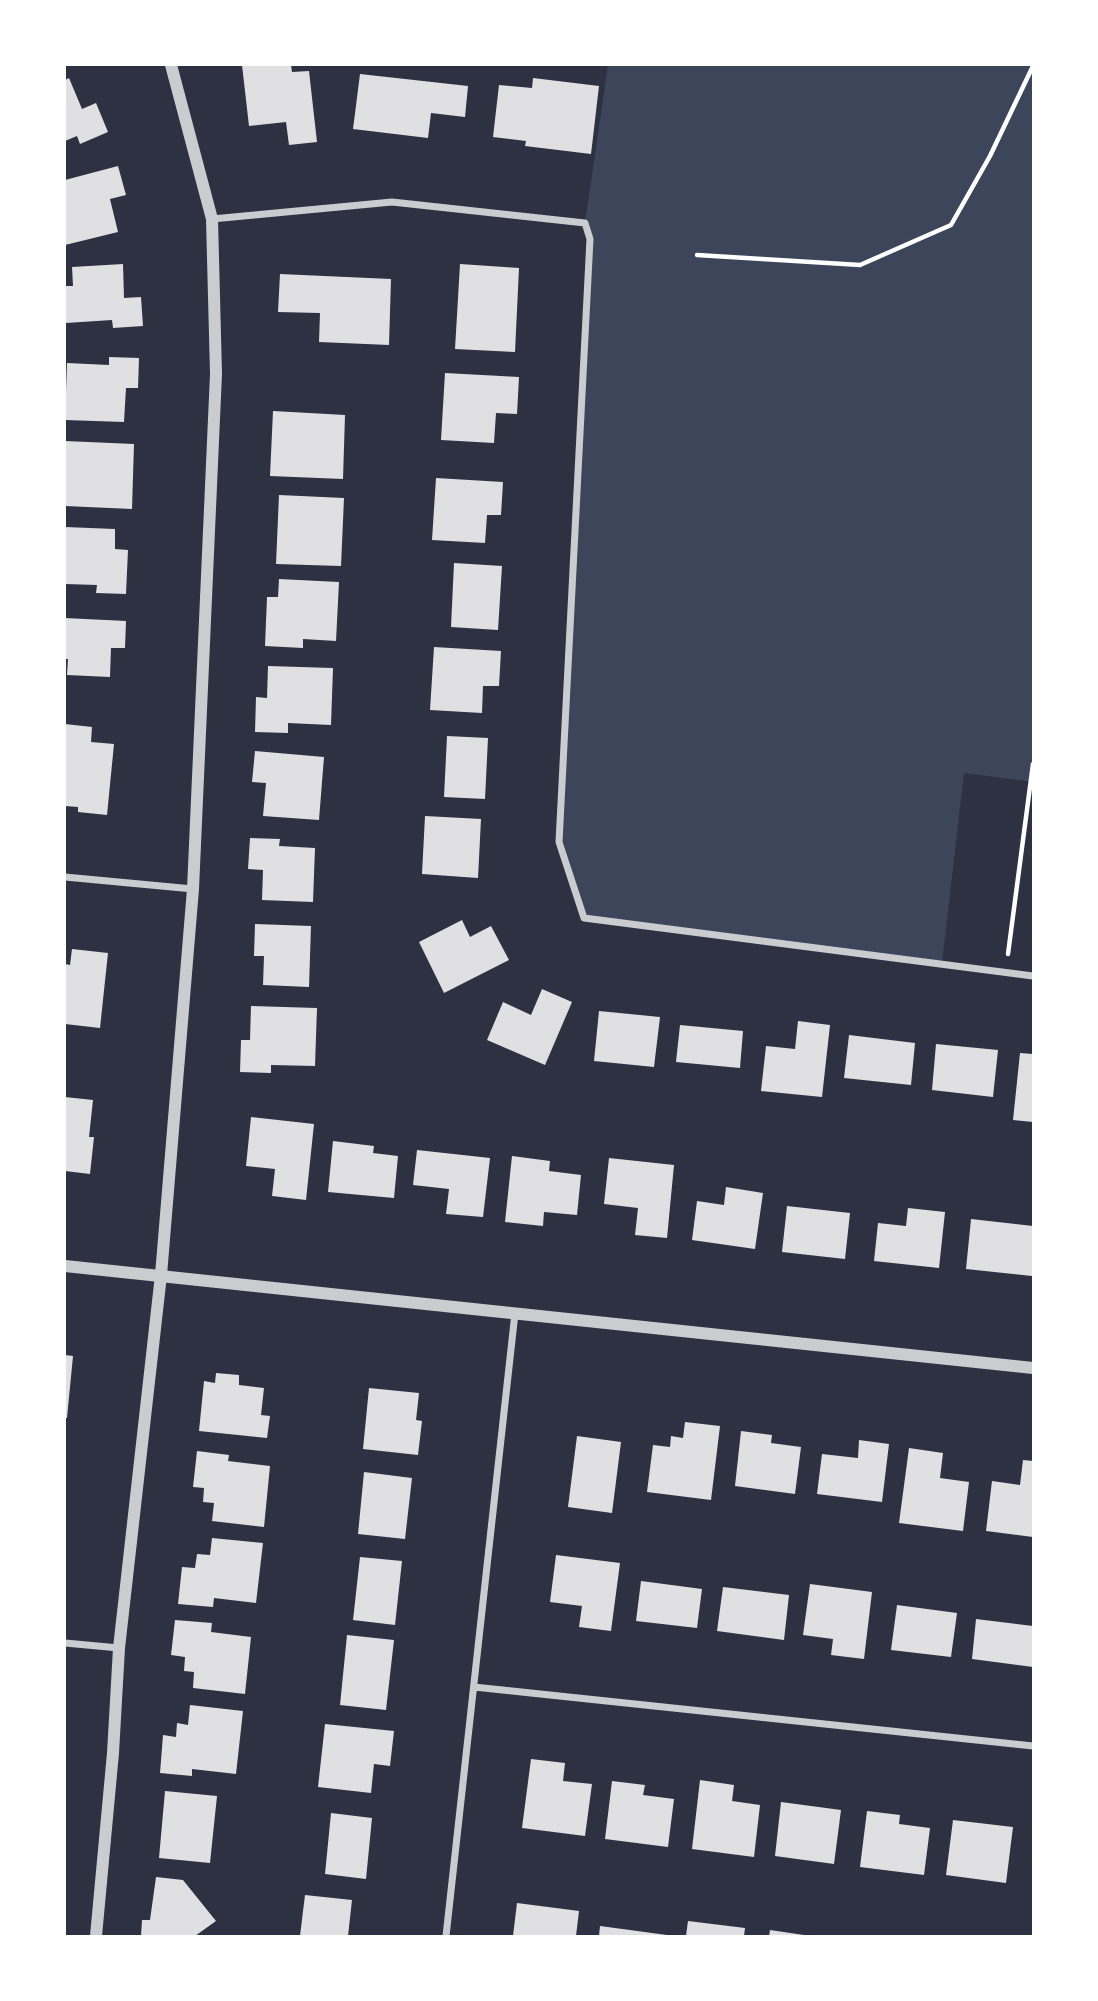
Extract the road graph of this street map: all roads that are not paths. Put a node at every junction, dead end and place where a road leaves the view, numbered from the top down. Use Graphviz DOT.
graph roads {
  1 [pos="171,65"];
  2 [pos="212,219"];
  3 [pos="65,877"];
  4 [pos="193,889"];
  5 [pos="1033,976"];
  6 [pos="65,1266"];
  7 [pos="160,1275"];
  8 [pos="515,1313"];
  9 [pos="1033,1368"];
  10 [pos="65,1643"];
  11 [pos="119,1648"];
  12 [pos="474,1687"];
  13 [pos="1033,1746"];
  14 [pos="96,1936"];
  15 [pos="446,1936"];
  1 -- 2 [label="street"];
  2 -- 4 [label="street"];
  2 -- 5 [label="street"];
  3 -- 4 [label="street"];
  4 -- 7 [label="street"];
  6 -- 7 [label="street"];
  7 -- 8 [label="street"];
  7 -- 11 [label="street"];
  8 -- 9 [label="street"];
  8 -- 12 [label="street"];
  10 -- 11 [label="street"];
  11 -- 14 [label="street"];
  12 -- 13 [label="street"];
  12 -- 15 [label="street"];
}
